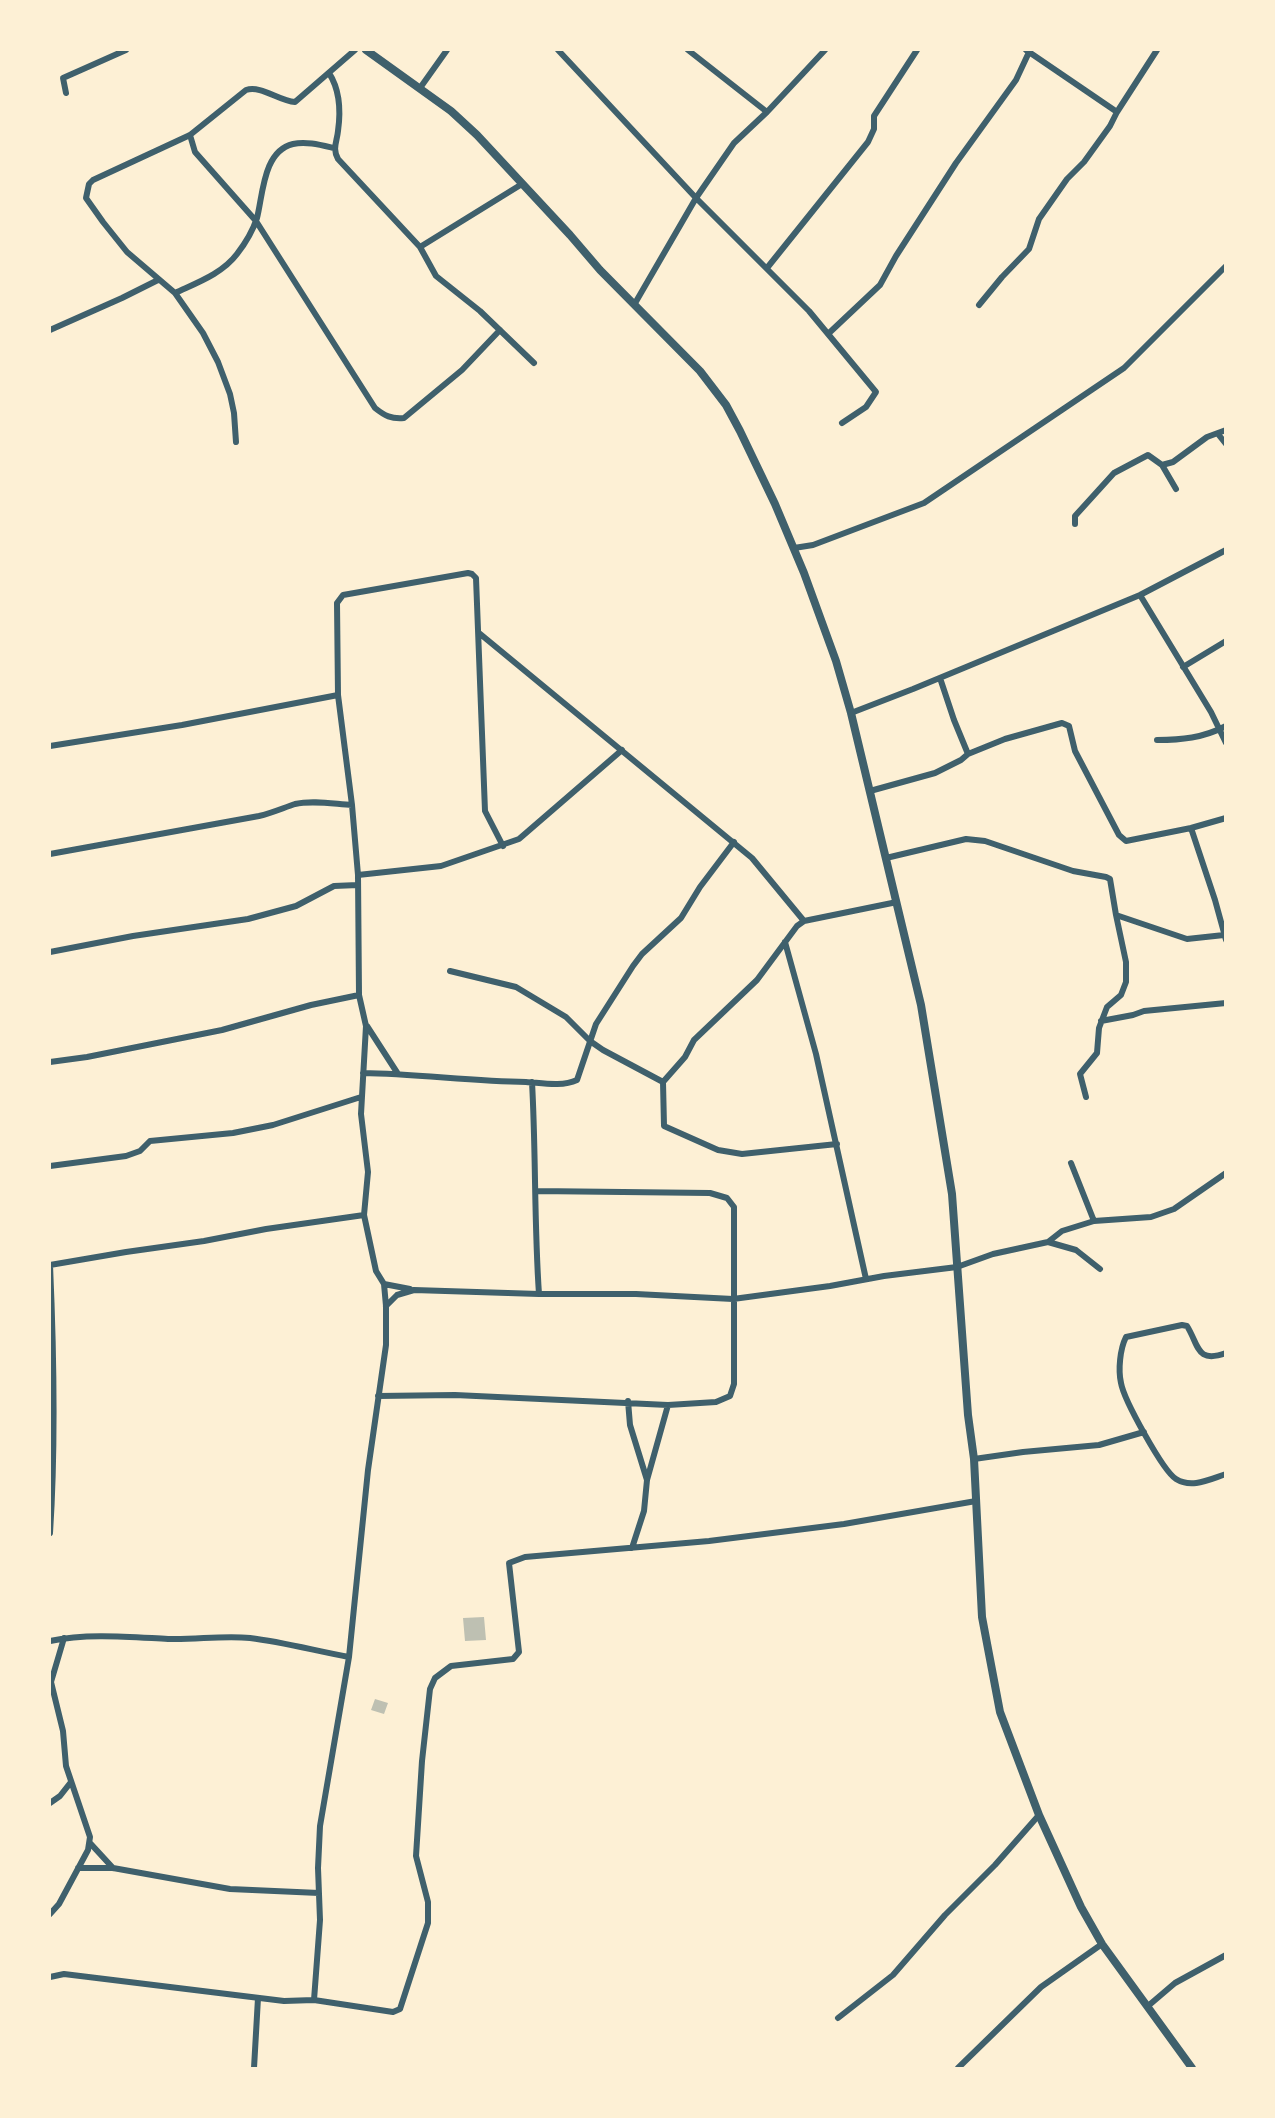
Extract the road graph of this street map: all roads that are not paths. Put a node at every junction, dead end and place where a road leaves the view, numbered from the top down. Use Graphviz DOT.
graph roads {
  1 [pos="126,50"];
  2 [pos="355,50"];
  3 [pos="366,50"];
  4 [pos="447,50"];
  5 [pos="558,50"];
  6 [pos="688,50"];
  7 [pos="825,50"];
  8 [pos="917,50"];
  9 [pos="1029,50"];
  10 [pos="1157,50"];
  11 [pos="328,73"];
  12 [pos="420,88"];
  13 [pos="66,93"];
  14 [pos="767,112"];
  15 [pos="1117,112"];
  16 [pos="190,135"];
  17 [pos="334,148"];
  18 [pos="522,184"];
  19 [pos="696,198"];
  20 [pos="256,221"];
  21 [pos="420,247"];
  22 [pos="1226,266"];
  23 [pos="766,268"];
  24 [pos="158,280"];
  25 [pos="175,293"];
  26 [pos="634,304"];
  27 [pos="979,305"];
  28 [pos="50,330"];
  29 [pos="500,330"];
  30 [pos="828,334"];
  31 [pos="534,363"];
  32 [pos="842,423"];
  33 [pos="1226,430"];
  34 [pos="1218,434"];
  35 [pos="236,442"];
  36 [pos="1226,444"];
  37 [pos="1162,465"];
  38 [pos="1176,489"];
  39 [pos="1075,524"];
  40 [pos="794,548"];
  41 [pos="1226,550"];
  42 [pos="1140,595"];
  43 [pos="478,633"];
  44 [pos="1226,641"];
  45 [pos="1183,667"];
  46 [pos="940,678"];
  47 [pos="338,695"];
  48 [pos="851,712"];
  49 [pos="1223,728"];
  50 [pos="1157,740"];
  51 [pos="1226,744"];
  52 [pos="50,746"];
  53 [pos="622,750"];
  54 [pos="968,754"];
  55 [pos="870,791"];
  56 [pos="352,805"];
  57 [pos="1226,818"];
  58 [pos="1191,828"];
  59 [pos="734,842"];
  60 [pos="503,846"];
  61 [pos="50,854"];
  62 [pos="886,858"];
  63 [pos="358,875"];
  64 [pos="358,885"];
  65 [pos="897,902"];
  66 [pos="1116,915"];
  67 [pos="804,921"];
  68 [pos="1225,938"];
  69 [pos="784,942"];
  70 [pos="50,952"];
  71 [pos="450,972"];
  72 [pos="359,996"];
  73 [pos="1226,1004"];
  74 [pos="1101,1021"];
  75 [pos="366,1026"];
  76 [pos="590,1041"];
  77 [pos="50,1062"];
  78 [pos="363,1073"];
  79 [pos="398,1074"];
  80 [pos="532,1082"];
  81 [pos="663,1082"];
  82 [pos="1086,1097"];
  83 [pos="361,1098"];
  84 [pos="837,1144"];
  85 [pos="1071,1163"];
  86 [pos="50,1166"];
  87 [pos="1226,1173"];
  88 [pos="536,1191"];
  89 [pos="364,1215"];
  90 [pos="1094,1221"];
  91 [pos="1048,1242"];
  92 [pos="50,1265"];
  93 [pos="957,1267"];
  94 [pos="1100,1269"];
  95 [pos="866,1279"];
  96 [pos="384,1284"];
  97 [pos="414,1290"];
  98 [pos="539,1294"];
  99 [pos="733,1299"];
  100 [pos="386,1306"];
  101 [pos="1226,1353"];
  102 [pos="378,1396"];
  103 [pos="628,1401"];
  104 [pos="668,1405"];
  105 [pos="1144,1432"];
  106 [pos="52,1437"];
  107 [pos="974,1459"];
  108 [pos="1226,1474"];
  109 [pos="647,1480"];
  110 [pos="975,1501"];
  111 [pos="50,1533"];
  112 [pos="632,1548"];
  113 [pos="64,1638"];
  114 [pos="50,1641"];
  115 [pos="349,1657"];
  116 [pos="71,1782"];
  117 [pos="50,1803"];
  118 [pos="1039,1815"];
  119 [pos="90,1843"];
  120 [pos="113,1868"];
  121 [pos="78,1869"];
  122 [pos="319,1893"];
  123 [pos="50,1914"];
  124 [pos="1102,1944"];
  125 [pos="1226,1955"];
  126 [pos="50,1977"];
  127 [pos="258,1998"];
  128 [pos="314,2000"];
  129 [pos="1148,2006"];
  130 [pos="838,2018"];
  131 [pos="254,2068"];
  132 [pos="958,2068"];
  133 [pos="1192,2068"];
  1 -- 13 [label="street"];
  2 -- 11 [label="street"];
  3 -- 12 [label="street"];
  4 -- 12 [label="street"];
  5 -- 19 [label="street"];
  6 -- 14 [label="street"];
  7 -- 14 [label="street"];
  8 -- 23 [label="street"];
  9 -- 15 [label="street"];
  9 -- 30 [label="street"];
  10 -- 15 [label="street"];
  11 -- 16 [label="street"];
  11 -- 17 [label="street"];
  12 -- 18 [label="street"];
  14 -- 19 [label="street"];
  15 -- 27 [label="street"];
  16 -- 20 [label="street"];
  16 -- 24 [label="street"];
  17 -- 20 [label="street"];
  17 -- 21 [label="street"];
  18 -- 21 [label="street"];
  18 -- 26 [label="street"];
  19 -- 23 [label="street"];
  19 -- 26 [label="street"];
  20 -- 25 [label="street"];
  20 -- 29 [label="street"];
  21 -- 29 [label="street"];
  22 -- 40 [label="street"];
  23 -- 30 [label="street"];
  24 -- 25 [label="street"];
  24 -- 28 [label="street"];
  25 -- 35 [label="street"];
  26 -- 40 [label="street"];
  29 -- 31 [label="street"];
  30 -- 32 [label="street"];
  33 -- 34 [label="street"];
  34 -- 36 [label="street"];
  34 -- 37 [label="street"];
  37 -- 38 [label="street"];
  37 -- 39 [label="street"];
  40 -- 48 [label="street"];
  41 -- 42 [label="street"];
  42 -- 45 [label="street"];
  42 -- 46 [label="street"];
  43 -- 47 [label="street"];
  43 -- 53 [label="street"];
  43 -- 60 [label="street"];
  44 -- 45 [label="street"];
  45 -- 49 [label="street"];
  46 -- 48 [label="street"];
  46 -- 54 [label="street"];
  47 -- 52 [label="street"];
  47 -- 56 [label="street"];
  48 -- 55 [label="street"];
  49 -- 50 [label="street"];
  49 -- 51 [label="street"];
  53 -- 59 [label="street"];
  53 -- 60 [label="street"];
  54 -- 55 [label="street"];
  54 -- 58 [label="street"];
  55 -- 62 [label="street"];
  56 -- 61 [label="street"];
  56 -- 63 [label="street"];
  57 -- 58 [label="street"];
  58 -- 68 [label="street"];
  59 -- 67 [label="street"];
  59 -- 76 [label="street"];
  60 -- 63 [label="street"];
  62 -- 65 [label="street"];
  62 -- 66 [label="street"];
  63 -- 64 [label="street"];
  64 -- 70 [label="street"];
  64 -- 72 [label="street"];
  65 -- 67 [label="street"];
  65 -- 93 [label="street"];
  66 -- 68 [label="street"];
  66 -- 74 [label="street"];
  67 -- 69 [label="street"];
  69 -- 81 [label="street"];
  69 -- 84 [label="street"];
  71 -- 76 [label="street"];
  72 -- 75 [label="street"];
  72 -- 77 [label="street"];
  73 -- 74 [label="street"];
  74 -- 82 [label="street"];
  75 -- 78 [label="street"];
  75 -- 79 [label="street"];
  76 -- 80 [label="street"];
  76 -- 81 [label="street"];
  78 -- 79 [label="street"];
  78 -- 83 [label="street"];
  79 -- 80 [label="street"];
  80 -- 88 [label="street"];
  81 -- 84 [label="street"];
  83 -- 86 [label="street"];
  83 -- 89 [label="street"];
  84 -- 95 [label="street"];
  85 -- 90 [label="street"];
  87 -- 90 [label="street"];
  88 -- 98 [label="street"];
  88 -- 99 [label="street"];
  89 -- 92 [label="street"];
  89 -- 96 [label="street"];
  90 -- 91 [label="street"];
  91 -- 93 [label="street"];
  91 -- 94 [label="street"];
  92 -- 106 [label="street"];
  93 -- 95 [label="street"];
  93 -- 107 [label="street"];
  95 -- 99 [label="street"];
  96 -- 97 [label="street"];
  96 -- 100 [label="street"];
  97 -- 98 [label="street"];
  97 -- 100 [label="street"];
  98 -- 99 [label="street"];
  99 -- 104 [label="street"];
  100 -- 102 [label="street"];
  101 -- 105 [label="street"];
  102 -- 103 [label="street"];
  102 -- 115 [label="street"];
  103 -- 104 [label="street"];
  103 -- 109 [label="street"];
  104 -- 109 [label="street"];
  105 -- 107 [label="street"];
  105 -- 108 [label="street"];
  106 -- 111 [label="street"];
  107 -- 110 [label="street"];
  109 -- 112 [label="street"];
  110 -- 112 [label="street"];
  110 -- 118 [label="street"];
  112 -- 128 [label="street"];
  113 -- 114 [label="street"];
  113 -- 115 [label="street"];
  113 -- 116 [label="street"];
  115 -- 122 [label="street"];
  116 -- 117 [label="street"];
  116 -- 119 [label="street"];
  118 -- 124 [label="street"];
  118 -- 130 [label="street"];
  119 -- 120 [label="street"];
  119 -- 121 [label="street"];
  120 -- 121 [label="street"];
  120 -- 122 [label="street"];
  121 -- 123 [label="street"];
  122 -- 128 [label="street"];
  124 -- 129 [label="street"];
  124 -- 132 [label="street"];
  125 -- 129 [label="street"];
  126 -- 127 [label="street"];
  127 -- 128 [label="street"];
  127 -- 131 [label="street"];
  129 -- 133 [label="street"];
}
